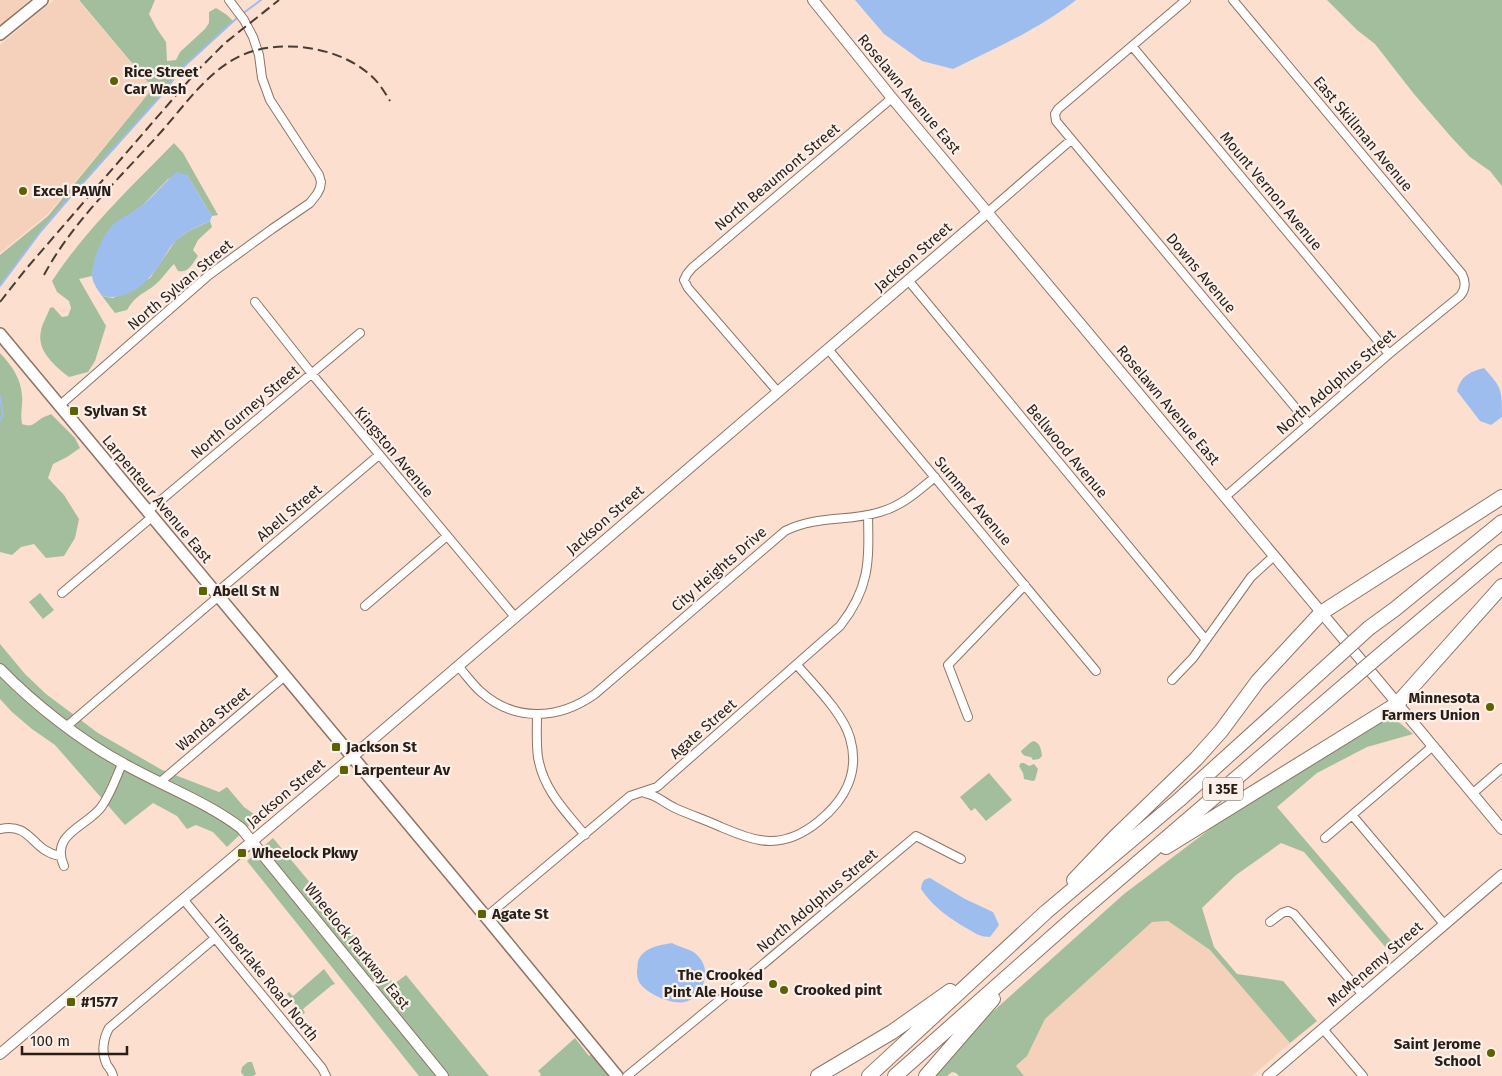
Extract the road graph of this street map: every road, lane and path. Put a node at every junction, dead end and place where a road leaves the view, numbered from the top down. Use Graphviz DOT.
graph roads {
  1 [pos="42,0"];
  2 [pos="229,0"];
  3 [pos="813,0"];
  4 [pos="1186,0"];
  5 [pos="1233,0"];
  6 [pos="0,34"];
  7 [pos="1132,46"];
  8 [pos="892,98"];
  9 [pos="1071,140"];
  10 [pos="988,212"];
  11 [pos="908,280"];
  12 [pos="1465,288"];
  13 [pos="254,302"];
  14 [pos="360,333"];
  15 [pos="0,334"];
  16 [pos="828,349"];
  17 [pos="1389,354"];
  18 [pos="312,374"];
  19 [pos="778,392"];
  20 [pos="60,406"];
  21 [pos="1309,424"];
  22 [pos="379,455"];
  23 [pos="934,476"];
  24 [pos="1225,497"];
  25 [pos="1502,497"];
  26 [pos="150,514"];
  27 [pos="868,515"];
  28 [pos="1502,522"];
  29 [pos="447,536"];
  30 [pos="1502,552"];
  31 [pos="1274,556"];
  32 [pos="1025,585"];
  33 [pos="1502,586"];
  34 [pos="62,593"];
  35 [pos="218,595"];
  36 [pos="364,606"];
  37 [pos="1321,612"];
  38 [pos="515,617"];
  39 [pos="1206,640"];
  40 [pos="797,665"];
  41 [pos="458,666"];
  42 [pos="0,669"];
  43 [pos="1096,671"];
  44 [pos="285,676"];
  45 [pos="1172,680"];
  46 [pos="1397,704"];
  47 [pos="538,714"];
  48 [pos="968,717"];
  49 [pos="66,726"];
  50 [pos="1433,746"];
  51 [pos="353,757"];
  52 [pos="122,764"];
  53 [pos="1502,768"];
  54 [pos="159,783"];
  55 [pos="643,793"];
  56 [pos="1472,794"];
  57 [pos="1352,815"];
  58 [pos="0,829"];
  59 [pos="1502,829"];
  60 [pos="585,835"];
  61 [pos="1325,838"];
  62 [pos="252,841"];
  63 [pos="60,856"];
  64 [pos="961,859"];
  65 [pos="64,866"];
  66 [pos="1128,870"];
  67 [pos="1502,875"];
  68 [pos="183,899"];
  69 [pos="1046,912"];
  70 [pos="486,917"];
  71 [pos="1270,922"];
  72 [pos="1444,924"];
  73 [pos="215,938"];
  74 [pos="1030,956"];
  75 [pos="995,958"];
  76 [pos="1362,995"];
  77 [pos="1323,1029"];
  78 [pos="0,1054"];
  79 [pos="113,1076"];
  80 [pos="326,1076"];
  81 [pos="443,1076"];
  82 [pos="617,1076"];
  83 [pos="627,1076"];
  84 [pos="818,1076"];
  85 [pos="869,1076"];
  86 [pos="895,1076"];
  87 [pos="926,1076"];
  88 [pos="1268,1076"];
  89 [pos="1364,1076"];
  1 -- 6 [label="main road"];
  2 -- 20 [label="street, North Sylvan Street"];
  3 -- 8 [label="street, Roselawn Avenue East"];
  4 -- 7 [label="street"];
  5 -- 12 [label="street, East Skillman Avenue"];
  7 -- 9 [label="street"];
  7 -- 17 [label="street, Mount Vernon Avenue"];
  8 -- 10 [label="street, Roselawn Avenue East"];
  8 -- 19 [label="street, North Beaumont Street"];
  9 -- 10 [label="street, Jackson Street"];
  9 -- 21 [label="street, Downs Avenue"];
  10 -- 11 [label="street, Jackson Street"];
  10 -- 24 [label="street, Roselawn Avenue East"];
  11 -- 16 [label="street, Jackson Street"];
  11 -- 39 [label="street, Bellwood Avenue"];
  12 -- 17 [label="street, North Adolphus Street"];
  13 -- 18 [label="street, Kingston Avenue"];
  14 -- 18 [label="street, North Gurney Street"];
  15 -- 20 [label="main road, Larpenteur Avenue East"];
  16 -- 19 [label="street, Jackson Street"];
  16 -- 23 [label="street, Summer Avenue"];
  17 -- 21 [label="street, North Adolphus Street"];
  18 -- 22 [label="street, Kingston Avenue"];
  18 -- 26 [label="street, North Gurney Street"];
  19 -- 38 [label="street, Jackson Street"];
  20 -- 26 [label="main road, Larpenteur Avenue East"];
  21 -- 24 [label="street, North Adolphus Street"];
  22 -- 29 [label="street, Kingston Avenue"];
  22 -- 35 [label="street, Abell Street"];
  23 -- 27 [label="street, City Heights Drive"];
  23 -- 32 [label="street, Summer Avenue"];
  24 -- 31 [label="street, Roselawn Avenue East"];
  25 -- 37 [label="highway"];
  26 -- 34 [label="street, North Gurney Street"];
  26 -- 35 [label="main road, Larpenteur Avenue East"];
  27 -- 40 [label="street, Agate Street"];
  27 -- 47 [label="street, City Heights Drive"];
  28 -- 69 [label="highway, I 35E, bridge"];
  29 -- 36 [label="street"];
  29 -- 38 [label="street, Kingston Avenue"];
  30 -- 66 [label="highway, I 35E, bridge"];
  31 -- 37 [label="street, Roselawn Avenue East"];
  31 -- 39 [label="street"];
  32 -- 43 [label="street, Summer Avenue"];
  32 -- 48 [label="street"];
  33 -- 46 [label="highway"];
  35 -- 44 [label="main road, Larpenteur Avenue East"];
  35 -- 49 [label="street, Abell Street"];
  37 -- 46 [label="street, Roselawn Avenue East"];
  37 -- 69 [label="highway"];
  38 -- 41 [label="street, Jackson Street"];
  39 -- 45 [label="street"];
  40 -- 55 [label="street, Agate Street"];
  40 -- 55 [label="street"];
  41 -- 47 [label="street"];
  41 -- 51 [label="street, Jackson Street"];
  42 -- 49 [label="street, Wheelock Parkway East"];
  44 -- 51 [label="main road, Larpenteur Avenue East"];
  44 -- 54 [label="street, Wanda Street"];
  46 -- 50 [label="street, Roselawn Avenue East"];
  46 -- 66 [label="highway"];
  47 -- 60 [label="street"];
  49 -- 52 [label="street, Wheelock Parkway East"];
  50 -- 56 [label="street, Roselawn Avenue East"];
  50 -- 57 [label="street"];
  51 -- 62 [label="street, Jackson Street"];
  51 -- 70 [label="main road, Larpenteur Avenue East"];
  52 -- 54 [label="street, Wheelock Parkway East"];
  52 -- 63 [label="street"];
  53 -- 56 [label="street"];
  54 -- 62 [label="street, Wheelock Parkway East"];
  55 -- 60 [label="street, Agate Street"];
  56 -- 59 [label="street, Roselawn Avenue East"];
  57 -- 61 [label="street"];
  57 -- 72 [label="street"];
  58 -- 63 [label="street"];
  60 -- 70 [label="street, Agate Street"];
  62 -- 68 [label="street, Jackson Street"];
  62 -- 81 [label="street, Wheelock Parkway East"];
  63 -- 65 [label="street"];
  64 -- 83 [label="street, North Adolphus Street"];
  66 -- 74 [label="highway, I 35E"];
  67 -- 72 [label="street, McMenemy Street"];
  68 -- 73 [label="street, Timberlake Road North"];
  68 -- 78 [label="street, Jackson Street"];
  69 -- 75 [label="highway, I 35E"];
  70 -- 82 [label="main road, Larpenteur Avenue East"];
  71 -- 76 [label="street"];
  72 -- 76 [label="street, McMenemy Street"];
  73 -- 79 [label="street"];
  73 -- 80 [label="street, Timberlake Road North"];
  74 -- 86 [label="highway, I 35E"];
  74 -- 87 [label="highway"];
  75 -- 84 [label="highway"];
  75 -- 85 [label="highway, I 35E"];
  76 -- 77 [label="street, McMenemy Street"];
  77 -- 88 [label="street, McMenemy Street"];
  77 -- 89 [label="street"];
}
